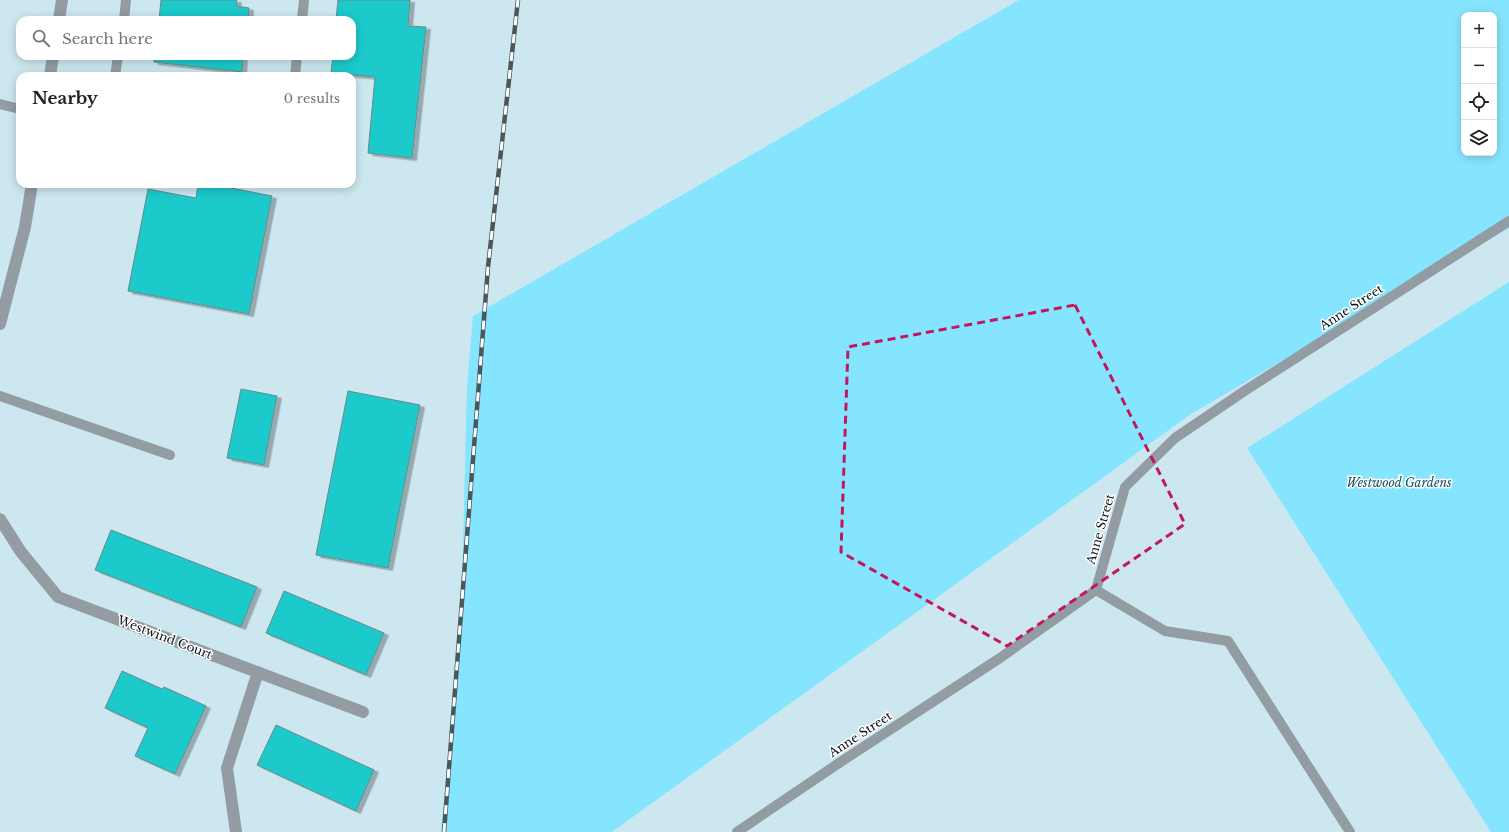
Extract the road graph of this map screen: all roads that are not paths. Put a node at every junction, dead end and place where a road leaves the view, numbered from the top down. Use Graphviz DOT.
graph roads {
  1 [pos="62,0"];
  2 [pos="126,0"];
  3 [pos="304,0"];
  4 [pos="60,16"];
  5 [pos="124,16"];
  6 [pos="302,16"];
  7 [pos="52,60"];
  8 [pos="117,60"];
  9 [pos="297,60"];
  10 [pos="51,72"];
  11 [pos="116,72"];
  12 [pos="295,72"];
  13 [pos="0,104"];
  14 [pos="16,108"];
  15 [pos="31,188"];
  16 [pos="1509,221"];
  17 [pos="0,324"];
  18 [pos="0,396"];
  19 [pos="170,455"];
  20 [pos="0,519"];
  21 [pos="1096,590"];
  22 [pos="258,672"];
  23 [pos="362,712"];
  24 [pos="236,832"];
  25 [pos="738,832"];
  26 [pos="1350,832"];
  1 -- 4 [label="street"];
  2 -- 5 [label="lane"];
  3 -- 6 [label="lane"];
  7 -- 10 [label="street"];
  8 -- 11 [label="lane"];
  9 -- 12 [label="lane"];
  13 -- 14 [label="lane"];
  15 -- 17 [label="street"];
  16 -- 21 [label="lane, Anne Street"];
  18 -- 19 [label="lane"];
  20 -- 22 [label="street, Westwind Court"];
  21 -- 25 [label="lane, Anne Street"];
  21 -- 26 [label="lane"];
  22 -- 23 [label="street, Westwind Court"];
  22 -- 24 [label="street"];
}
